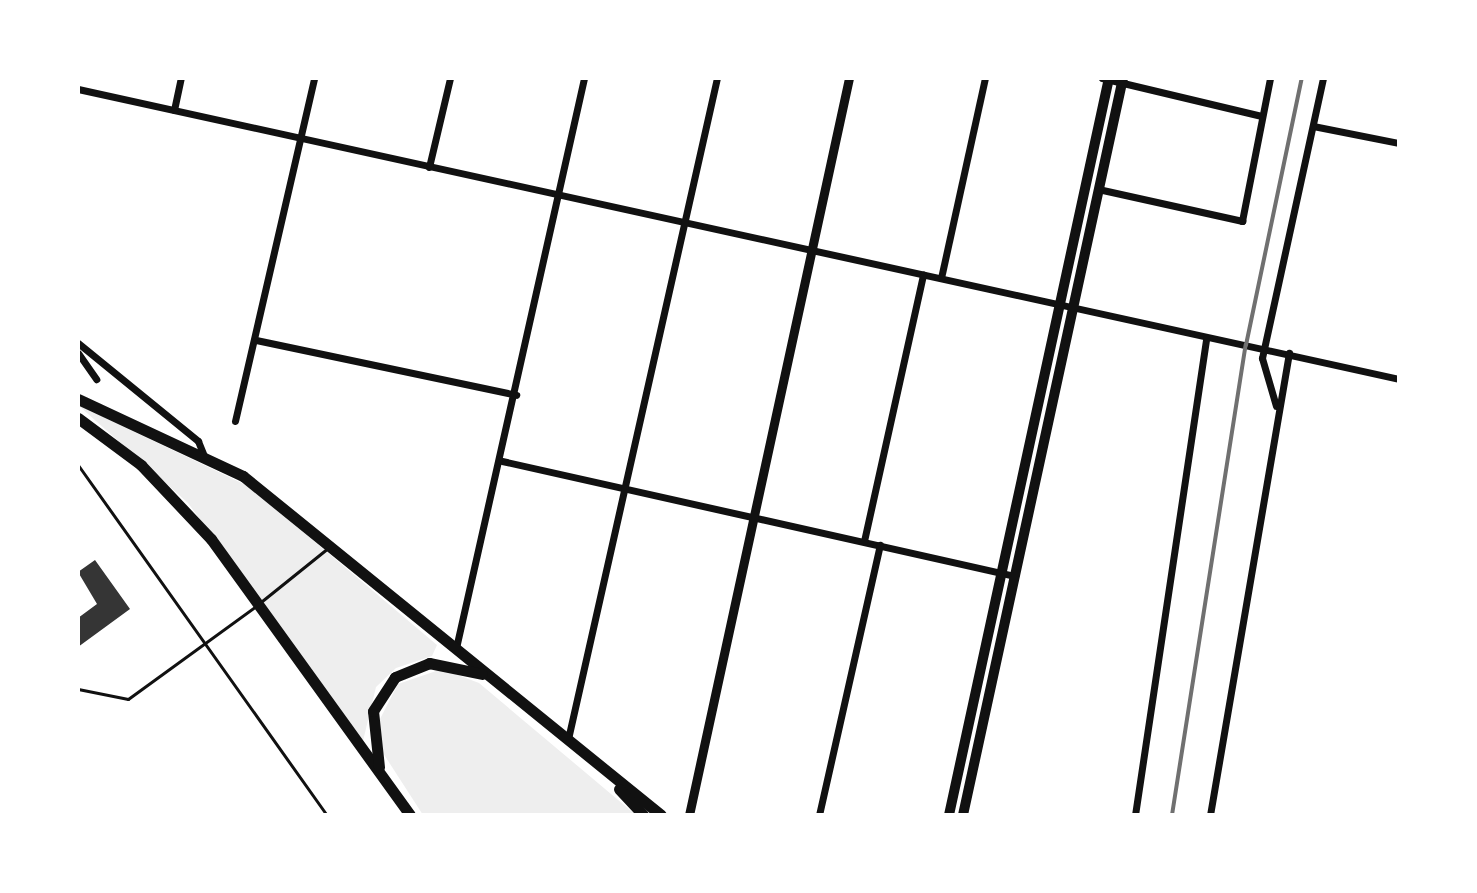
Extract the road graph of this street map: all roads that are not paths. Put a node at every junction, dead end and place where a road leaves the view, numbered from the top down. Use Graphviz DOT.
graph roads {
  1 [pos="181,78"];
  2 [pos="314,78"];
  3 [pos="450,78"];
  4 [pos="584,78"];
  5 [pos="717,78"];
  6 [pos="849,78"];
  7 [pos="985,78"];
  8 [pos="1270,78"];
  9 [pos="1323,78"];
  10 [pos="1107,79"];
  11 [pos="1122,80"];
  12 [pos="78,89"];
  13 [pos="174,110"];
  14 [pos="1262,116"];
  15 [pos="1313,126"];
  16 [pos="301,138"];
  17 [pos="1399,143"];
  18 [pos="429,167"];
  19 [pos="1098,189"];
  20 [pos="559,195"];
  21 [pos="685,223"];
  22 [pos="813,250"];
  23 [pos="923,274"];
  24 [pos="941,278"];
  25 [pos="1059,306"];
  26 [pos="1072,310"];
  27 [pos="1206,338"];
  28 [pos="256,340"];
  29 [pos="78,343"];
  30 [pos="1265,348"];
  31 [pos="78,353"];
  32 [pos="1289,353"];
  33 [pos="96,379"];
  34 [pos="1399,379"];
  35 [pos="516,395"];
  36 [pos="78,399"];
  37 [pos="1277,408"];
  38 [pos="78,418"];
  39 [pos="235,421"];
  40 [pos="204,456"];
  41 [pos="502,461"];
  42 [pos="78,465"];
  43 [pos="626,487"];
  44 [pos="751,519"];
  45 [pos="864,541"];
  46 [pos="880,545"];
  47 [pos="331,546"];
  48 [pos="1001,573"];
  49 [pos="1015,576"];
  50 [pos="257,605"];
  51 [pos="206,645"];
  52 [pos="456,648"];
  53 [pos="494,679"];
  54 [pos="78,689"];
  55 [pos="568,739"];
  56 [pos="589,756"];
  57 [pos="958,770"];
  58 [pos="971,774"];
  59 [pos="390,788"];
  60 [pos="327,815"];
  61 [pos="410,815"];
  62 [pos="643,815"];
  63 [pos="661,815"];
  64 [pos="689,815"];
  65 [pos="819,815"];
  66 [pos="949,815"];
  67 [pos="963,815"];
  68 [pos="1135,815"];
  69 [pos="1210,815"];
  1 -- 13 [label="street"];
  2 -- 16 [label="street"];
  3 -- 18 [label="street"];
  4 -- 20 [label="street"];
  5 -- 21 [label="street"];
  6 -- 22 [label="street"];
  7 -- 24 [label="street"];
  8 -- 14 [label="street"];
  9 -- 15 [label="street"];
  10 -- 11 [label="street"];
  10 -- 25 [label="main road"];
  11 -- 14 [label="street"];
  11 -- 19 [label="main road"];
  12 -- 13 [label="street"];
  13 -- 16 [label="street"];
  14 -- 19 [label="street"];
  15 -- 17 [label="street"];
  15 -- 30 [label="street"];
  16 -- 18 [label="street"];
  16 -- 28 [label="street"];
  18 -- 20 [label="street"];
  19 -- 26 [label="main road"];
  20 -- 21 [label="street"];
  20 -- 35 [label="street"];
  21 -- 22 [label="street"];
  21 -- 43 [label="street"];
  22 -- 23 [label="street"];
  22 -- 44 [label="street"];
  23 -- 24 [label="street"];
  23 -- 45 [label="street"];
  24 -- 25 [label="street"];
  25 -- 26 [label="street"];
  25 -- 48 [label="main road"];
  26 -- 27 [label="street"];
  26 -- 49 [label="main road"];
  27 -- 30 [label="street"];
  27 -- 68 [label="street"];
  28 -- 35 [label="street"];
  28 -- 39 [label="street"];
  29 -- 40 [label="street"];
  30 -- 32 [label="street"];
  30 -- 37 [label="street"];
  31 -- 33 [label="street"];
  32 -- 34 [label="street"];
  32 -- 37 [label="street"];
  35 -- 41 [label="street"];
  36 -- 40 [label="main road"];
  37 -- 69 [label="street"];
  38 -- 50 [label="main road"];
  40 -- 47 [label="main road"];
  41 -- 43 [label="street"];
  41 -- 52 [label="street"];
  42 -- 51 [label="lane"];
  43 -- 44 [label="street"];
  43 -- 55 [label="street"];
  44 -- 45 [label="street"];
  44 -- 64 [label="street"];
  45 -- 46 [label="street"];
  46 -- 48 [label="street"];
  46 -- 65 [label="street"];
  47 -- 50 [label="lane"];
  47 -- 52 [label="main road"];
  48 -- 49 [label="street"];
  48 -- 57 [label="main road"];
  49 -- 58 [label="main road"];
  50 -- 51 [label="lane"];
  50 -- 59 [label="main road"];
  51 -- 54 [label="lane"];
  51 -- 60 [label="lane"];
  52 -- 53 [label="main road"];
  53 -- 55 [label="main road"];
  53 -- 59 [label="main road"];
  55 -- 56 [label="main road"];
  56 -- 62 [label="main road"];
  56 -- 63 [label="main road"];
  57 -- 58 [label="main road"];
  57 -- 66 [label="main road"];
  58 -- 67 [label="main road"];
  59 -- 61 [label="main road"];
}
